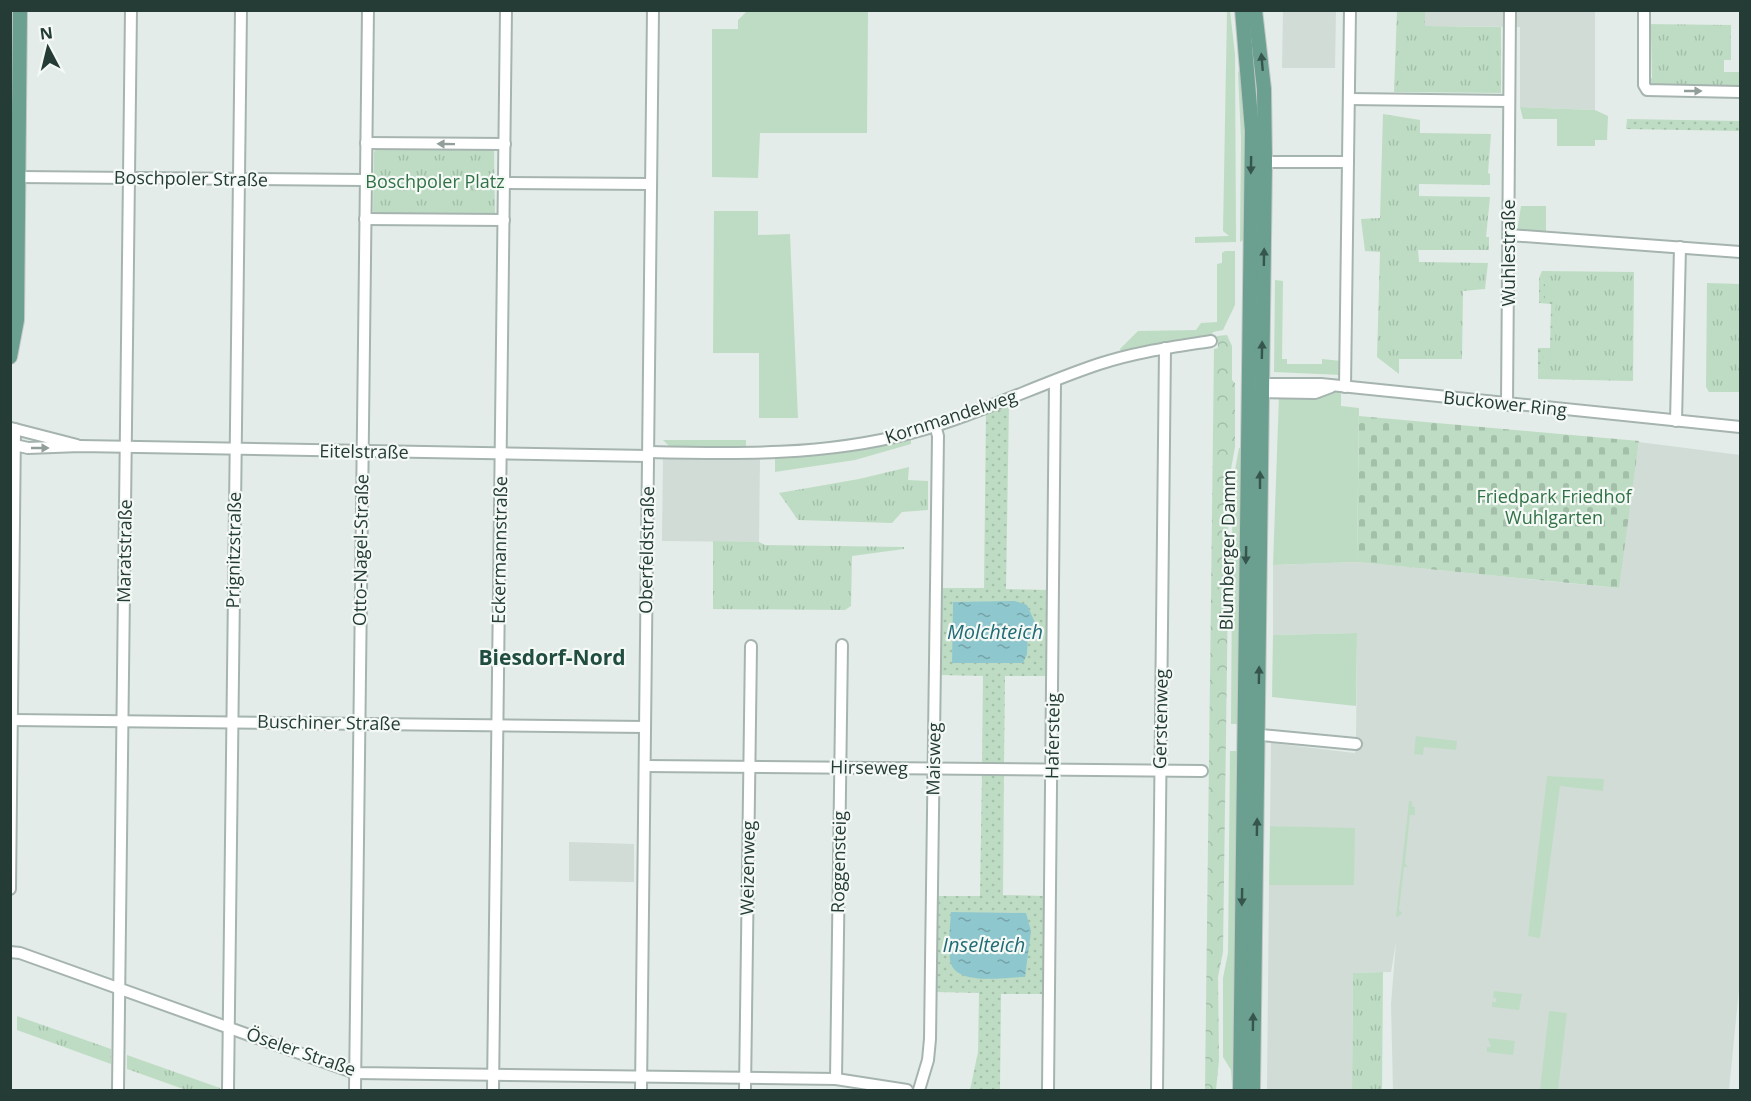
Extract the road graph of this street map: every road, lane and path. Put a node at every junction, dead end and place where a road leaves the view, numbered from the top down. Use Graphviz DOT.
graph roads {
  1 [pos="20,10"];
  2 [pos="131,10"];
  3 [pos="241,10"];
  4 [pos="368,10"];
  5 [pos="506,10"];
  6 [pos="653,10"];
  7 [pos="1242,10"];
  8 [pos="1255,10"];
  9 [pos="1350,10"];
  10 [pos="1510,10"];
  11 [pos="1644,10"];
  12 [pos="1740,92"];
  13 [pos="1349,99"];
  14 [pos="1509,101"];
  15 [pos="366,143"];
  16 [pos="505,144"];
  17 [pos="1265,162"];
  18 [pos="1348,162"];
  19 [pos="14,178"];
  20 [pos="129,178"];
  21 [pos="239,179"];
  22 [pos="365,180"];
  23 [pos="504,183"];
  24 [pos="651,184"];
  25 [pos="365,219"];
  26 [pos="504,220"];
  27 [pos="1509,235"];
  28 [pos="1680,247"];
  29 [pos="1740,252"];
  30 [pos="1211,341"];
  31 [pos="1165,348"];
  32 [pos="10,357"];
  33 [pos="1055,382"];
  34 [pos="1340,387"];
  35 [pos="1247,388"];
  36 [pos="1262,388"];
  37 [pos="1507,405"];
  38 [pos="1676,421"];
  39 [pos="935,425"];
  40 [pos="13,428"];
  41 [pos="1740,428"];
  42 [pos="13,445"];
  43 [pos="80,446"];
  44 [pos="126,449"];
  45 [pos="236,451"];
  46 [pos="362,452"];
  47 [pos="502,454"];
  48 [pos="648,454"];
  49 [pos="842,645"];
  50 [pos="751,646"];
  51 [pos="12,677"];
  52 [pos="13,720"];
  53 [pos="123,721"];
  54 [pos="232,722"];
  55 [pos="359,724"];
  56 [pos="497,725"];
  57 [pos="645,727"];
  58 [pos="1251,734"];
  59 [pos="1356,744"];
  60 [pos="645,766"];
  61 [pos="749,767"];
  62 [pos="840,767"];
  63 [pos="933,768"];
  64 [pos="1052,770"];
  65 [pos="1161,771"];
  66 [pos="1202,771"];
  67 [pos="11,819"];
  68 [pos="10,889"];
  69 [pos="10,952"];
  70 [pos="120,989"];
  71 [pos="229,1028"];
  72 [pos="355,1073"];
  73 [pos="493,1075"];
  74 [pos="641,1077"];
  75 [pos="746,1078"];
  76 [pos="836,1079"];
  77 [pos="118,1090"];
  78 [pos="228,1090"];
  79 [pos="355,1090"];
  80 [pos="493,1090"];
  81 [pos="641,1090"];
  82 [pos="745,1090"];
  83 [pos="907,1090"];
  84 [pos="919,1090"];
  85 [pos="1048,1090"];
  86 [pos="1157,1090"];
  87 [pos="1240,1090"];
  88 [pos="1253,1090"];
  1 -- 19 [label="main road"];
  2 -- 20 [label="street, Maratstraße"];
  3 -- 21 [label="street, Prignitzstraße"];
  4 -- 15 [label="street, Otto-Nagel-Straße"];
  5 -- 16 [label="street, Eckermannstraße"];
  6 -- 24 [label="street, Oberfeldstraße"];
  7 -- 35 [label="main road, Blumberger Damm, one-way"];
  17 -- 8 [label="main road, Blumberger Damm, one-way"];
  9 -- 13 [label="street"];
  10 -- 14 [label="street, Wuhlestraße"];
  11 -- 12 [label="street, one-way"];
  13 -- 14 [label="street"];
  13 -- 18 [label="street"];
  14 -- 27 [label="street, Wuhlestraße"];
  16 -- 15 [label="street, one-way"];
  15 -- 22 [label="street, Otto-Nagel-Straße"];
  16 -- 23 [label="street, Eckermannstraße"];
  17 -- 18 [label="street"];
  36 -- 17 [label="main road, Blumberger Damm, one-way"];
  18 -- 34 [label="street"];
  19 -- 20 [label="street, Boschpoler Straße"];
  19 -- 32 [label="main road"];
  20 -- 21 [label="street, Boschpoler Straße"];
  20 -- 44 [label="street, Maratstraße"];
  21 -- 22 [label="street, Boschpoler Straße"];
  21 -- 45 [label="street, Prignitzstraße"];
  22 -- 25 [label="street, Otto-Nagel-Straße"];
  23 -- 24 [label="street"];
  23 -- 26 [label="street, Eckermannstraße"];
  24 -- 48 [label="street, Oberfeldstraße"];
  25 -- 26 [label="street"];
  25 -- 46 [label="street, Otto-Nagel-Straße"];
  26 -- 47 [label="street, Eckermannstraße"];
  27 -- 28 [label="street"];
  27 -- 37 [label="street, Wuhlestraße"];
  28 -- 29 [label="street"];
  28 -- 38 [label="street"];
  30 -- 31 [label="street, Kornmandelweg"];
  31 -- 33 [label="street, Kornmandelweg"];
  31 -- 65 [label="street, Gerstenweg"];
  33 -- 39 [label="street, Kornmandelweg"];
  33 -- 64 [label="street, Hafersteig"];
  34 -- 36 [label="street, Buckower Ring"];
  34 -- 37 [label="street, Buckower Ring"];
  35 -- 36 [label="street, Buckower Ring"];
  35 -- 58 [label="main road, Blumberger Damm, one-way"];
  58 -- 36 [label="main road, Blumberger Damm, one-way"];
  37 -- 38 [label="street, Buckower Ring"];
  38 -- 41 [label="street, Buckower Ring"];
  39 -- 48 [label="street, Kornmandelweg"];
  39 -- 63 [label="street, Maisweg"];
  40 -- 42 [label="street"];
  40 -- 43 [label="street, Eitelstraße"];
  42 -- 43 [label="street, Eitelstraße, one-way"];
  42 -- 51 [label="street"];
  43 -- 44 [label="street, Eitelstraße"];
  44 -- 45 [label="street, Eitelstraße"];
  44 -- 53 [label="street, Maratstraße"];
  45 -- 46 [label="street, Eitelstraße"];
  45 -- 54 [label="street, Prignitzstraße"];
  46 -- 47 [label="street, Eitelstraße"];
  46 -- 55 [label="street, Otto-Nagel-Straße"];
  47 -- 48 [label="street, Eitelstraße"];
  47 -- 56 [label="street, Eckermannstraße"];
  48 -- 57 [label="street, Oberfeldstraße"];
  49 -- 62 [label="street, Roggensteig"];
  50 -- 61 [label="street, Weizenweg"];
  51 -- 52 [label="street"];
  52 -- 53 [label="street, Buschiner Straße"];
  52 -- 67 [label="street"];
  53 -- 54 [label="street, Buschiner Straße"];
  53 -- 70 [label="street, Maratstraße"];
  54 -- 55 [label="street, Buschiner Straße"];
  54 -- 71 [label="street, Prignitzstraße"];
  55 -- 56 [label="street, Buschiner Straße"];
  55 -- 72 [label="street, Otto-Nagel-Straße"];
  56 -- 57 [label="street, Buschiner Straße"];
  56 -- 73 [label="street, Eckermannstraße"];
  57 -- 60 [label="street, Oberfeldstraße"];
  58 -- 59 [label="street"];
  58 -- 87 [label="main road, Blumberger Damm, one-way"];
  88 -- 58 [label="main road, Blumberger Damm, one-way"];
  60 -- 61 [label="street, Hirseweg"];
  60 -- 74 [label="street, Oberfeldstraße"];
  61 -- 62 [label="street, Hirseweg"];
  61 -- 75 [label="street, Weizenweg"];
  62 -- 63 [label="street, Hirseweg"];
  62 -- 76 [label="street, Roggensteig"];
  63 -- 64 [label="street, Hirseweg"];
  63 -- 84 [label="street, Maisweg"];
  64 -- 65 [label="street, Hirseweg"];
  64 -- 85 [label="street, Hafersteig"];
  65 -- 66 [label="street, Hirseweg"];
  65 -- 86 [label="street, Gerstenweg"];
  67 -- 68 [label="street"];
  69 -- 70 [label="street, Öseler Straße"];
  70 -- 71 [label="street, Öseler Straße"];
  70 -- 77 [label="street, Maratstraße"];
  71 -- 72 [label="street, Öseler Straße"];
  71 -- 78 [label="street, Prignitzstraße"];
  72 -- 73 [label="street, Öseler Straße"];
  72 -- 79 [label="street, Otto-Nagel-Straße"];
  73 -- 74 [label="street, Öseler Straße"];
  73 -- 80 [label="street, Eckermannstraße"];
  74 -- 75 [label="street, Öseler Straße"];
  74 -- 81 [label="street, Oberfeldstraße"];
  75 -- 76 [label="street, Öseler Straße"];
  75 -- 82 [label="street, Weizenweg"];
  76 -- 83 [label="street, Öseler Straße"];
}
